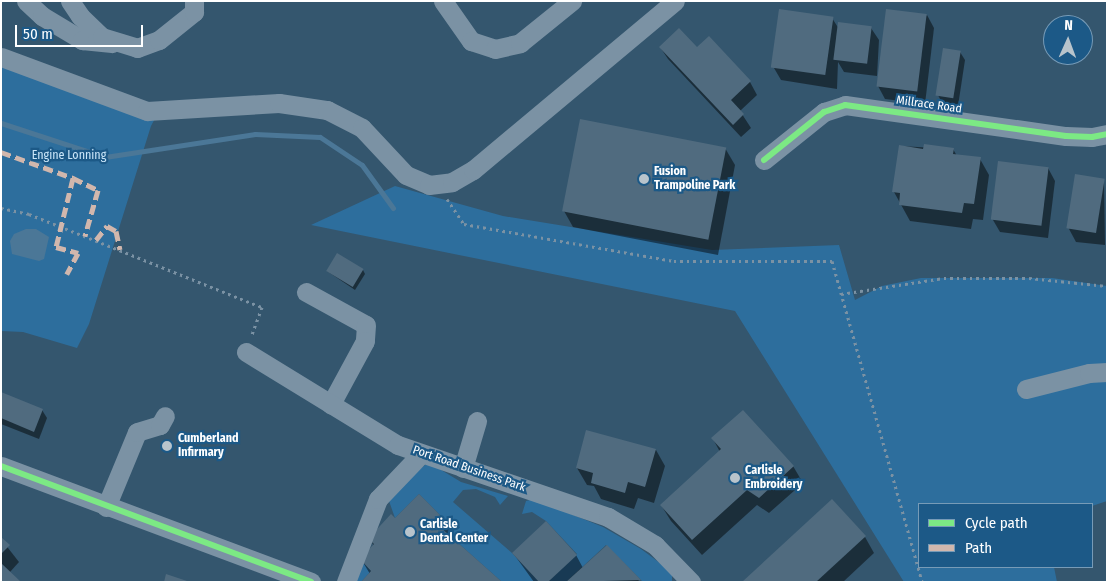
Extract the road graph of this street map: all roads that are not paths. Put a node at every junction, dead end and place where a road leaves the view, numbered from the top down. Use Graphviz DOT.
graph roads {
  1 [pos="26,1"];
  2 [pos="70,1"];
  3 [pos="194,1"];
  4 [pos="443,1"];
  5 [pos="572,1"];
  6 [pos="675,1"];
  7 [pos="118,44"];
  8 [pos="1,57"];
  9 [pos="1107,134"];
  10 [pos="764,160"];
  11 [pos="306,292"];
  12 [pos="246,352"];
  13 [pos="1107,372"];
  14 [pos="1026,389"];
  15 [pos="331,404"];
  16 [pos="165,416"];
  17 [pos="477,421"];
  18 [pos="421,454"];
  19 [pos="1,466"];
  20 [pos="463,468"];
  21 [pos="106,507"];
  22 [pos="268,574"];
  23 [pos="682,579"];
  24 [pos="311,582"];
  25 [pos="346,582"];
  1 -- 7 [label="street"];
  2 -- 7 [label="street"];
  3 -- 7 [label="street"];
  4 -- 5 [label="street"];
  6 -- 8 [label="street"];
  9 -- 10 [label="street, Millrace Road"];
  11 -- 15 [label="street"];
  12 -- 15 [label="street, Port Road Business Park"];
  13 -- 14 [label="street"];
  15 -- 18 [label="street, Port Road Business Park"];
  16 -- 21 [label="street"];
  17 -- 20 [label="street"];
  18 -- 20 [label="street, Port Road Business Park"];
  18 -- 25 [label="street"];
  19 -- 21 [label="street"];
  20 -- 23 [label="street, Port Road Business Park"];
  21 -- 22 [label="street"];
  22 -- 24 [label="street"];
}
